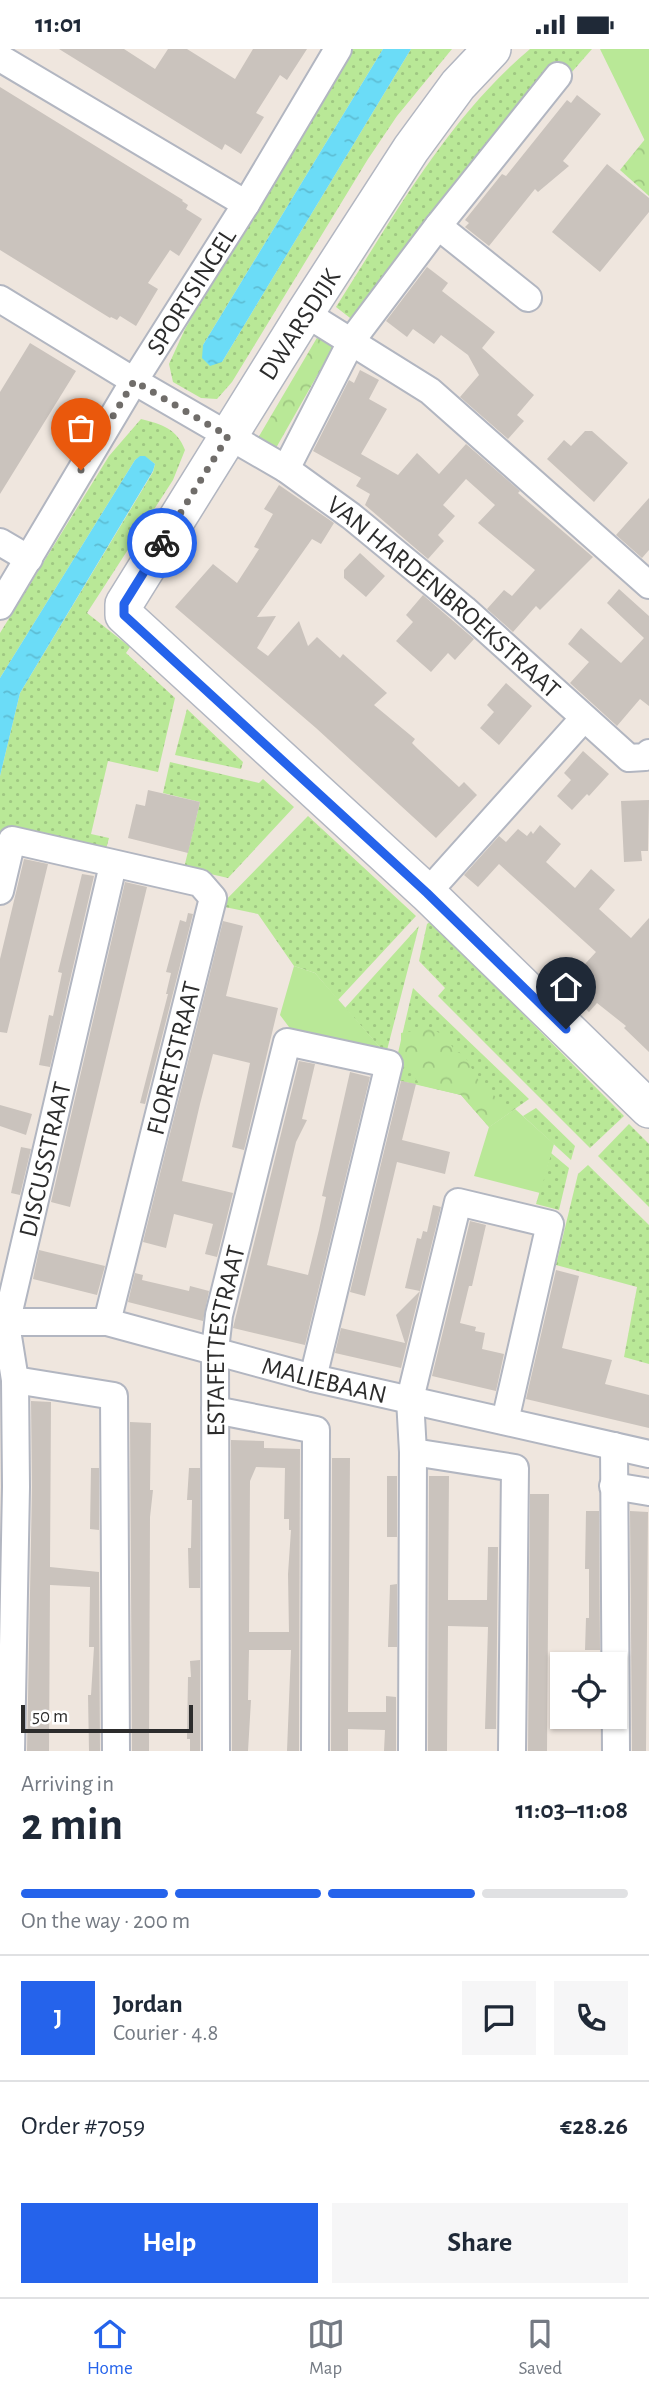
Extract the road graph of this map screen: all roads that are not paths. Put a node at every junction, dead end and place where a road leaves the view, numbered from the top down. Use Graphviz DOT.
graph roads {
  1 [pos="338,49"];
  2 [pos="492,49"];
  3 [pos="0,58"];
  4 [pos="558,76"];
  5 [pos="246,205"];
  6 [pos="438,226"];
  7 [pos="528,298"];
  8 [pos="4,310"];
  9 [pos="305,313"];
  10 [pos="352,340"];
  11 [pos="134,381"];
  12 [pos="228,436"];
  13 [pos="286,469"];
  14 [pos="0,542"];
  15 [pos="29,559"];
  16 [pos="649,585"];
  17 [pos="0,606"];
  18 [pos="584,718"];
  19 [pos="649,753"];
  20 [pos="113,865"];
  21 [pos="0,891"];
  22 [pos="427,893"];
  23 [pos="649,1109"];
  24 [pos="107,1322"];
  25 [pos="3,1323"];
  26 [pos="215,1350"];
  27 [pos="313,1378"];
  28 [pos="15,1380"];
  29 [pos="410,1399"];
  30 [pos="215,1410"];
  31 [pos="505,1421"];
  32 [pos="614,1446"];
  33 [pos="413,1453"];
  34 [pos="649,1454"];
  35 [pos="612,1486"];
  36 [pos="649,1492"];
  37 [pos="11,1751"];
  38 [pos="116,1751"];
  39 [pos="216,1751"];
  40 [pos="314,1751"];
  41 [pos="412,1751"];
  42 [pos="512,1751"];
  43 [pos="616,1751"];
  1 -- 5 [label="street, SPORTSINGEL"];
  2 -- 9 [label="street, DWARSDIJK"];
  3 -- 5 [label="street"];
  4 -- 6 [label="street"];
  5 -- 11 [label="street, SPORTSINGEL"];
  6 -- 7 [label="street"];
  6 -- 10 [label="street"];
  8 -- 11 [label="street, VAN HARDENBROEKSTRAAT"];
  9 -- 10 [label="street"];
  9 -- 12 [label="street, DWARSDIJK"];
  10 -- 13 [label="street"];
  10 -- 16 [label="street"];
  11 -- 12 [label="street, VAN HARDENBROEKSTRAAT"];
  11 -- 15 [label="street, SPORTSINGEL"];
  12 -- 13 [label="street, VAN HARDENBROEKSTRAAT"];
  12 -- 22 [label="street, DWARSDIJK"];
  13 -- 18 [label="street, VAN HARDENBROEKSTRAAT"];
  14 -- 15 [label="street"];
  15 -- 17 [label="street, SPORTSINGEL"];
  18 -- 19 [label="street, VAN HARDENBROEKSTRAAT"];
  18 -- 22 [label="street"];
  20 -- 21 [label="street"];
  20 -- 24 [label="street, FLORETSTRAAT"];
  20 -- 25 [label="street, DISCUSSTRAAT"];
  22 -- 23 [label="street"];
  24 -- 25 [label="street, MALIEBAAN"];
  24 -- 26 [label="street, MALIEBAAN"];
  25 -- 28 [label="street, DISCUSSTRAAT"];
  26 -- 27 [label="street, MALIEBAAN"];
  26 -- 27 [label="street, ESTAFETTESTRAAT"];
  26 -- 30 [label="street, ESTAFETTESTRAAT"];
  27 -- 29 [label="street, MALIEBAAN"];
  28 -- 37 [label="street, DISCUSSTRAAT"];
  28 -- 38 [label="street"];
  29 -- 31 [label="street, MALIEBAAN"];
  29 -- 31 [label="street"];
  29 -- 33 [label="street"];
  30 -- 39 [label="street, ESTAFETTESTRAAT"];
  30 -- 40 [label="street"];
  31 -- 32 [label="street, MALIEBAAN"];
  32 -- 34 [label="street, MALIEBAAN"];
  32 -- 35 [label="street"];
  33 -- 41 [label="street"];
  33 -- 42 [label="street"];
  35 -- 36 [label="street"];
  35 -- 43 [label="street"];
}
